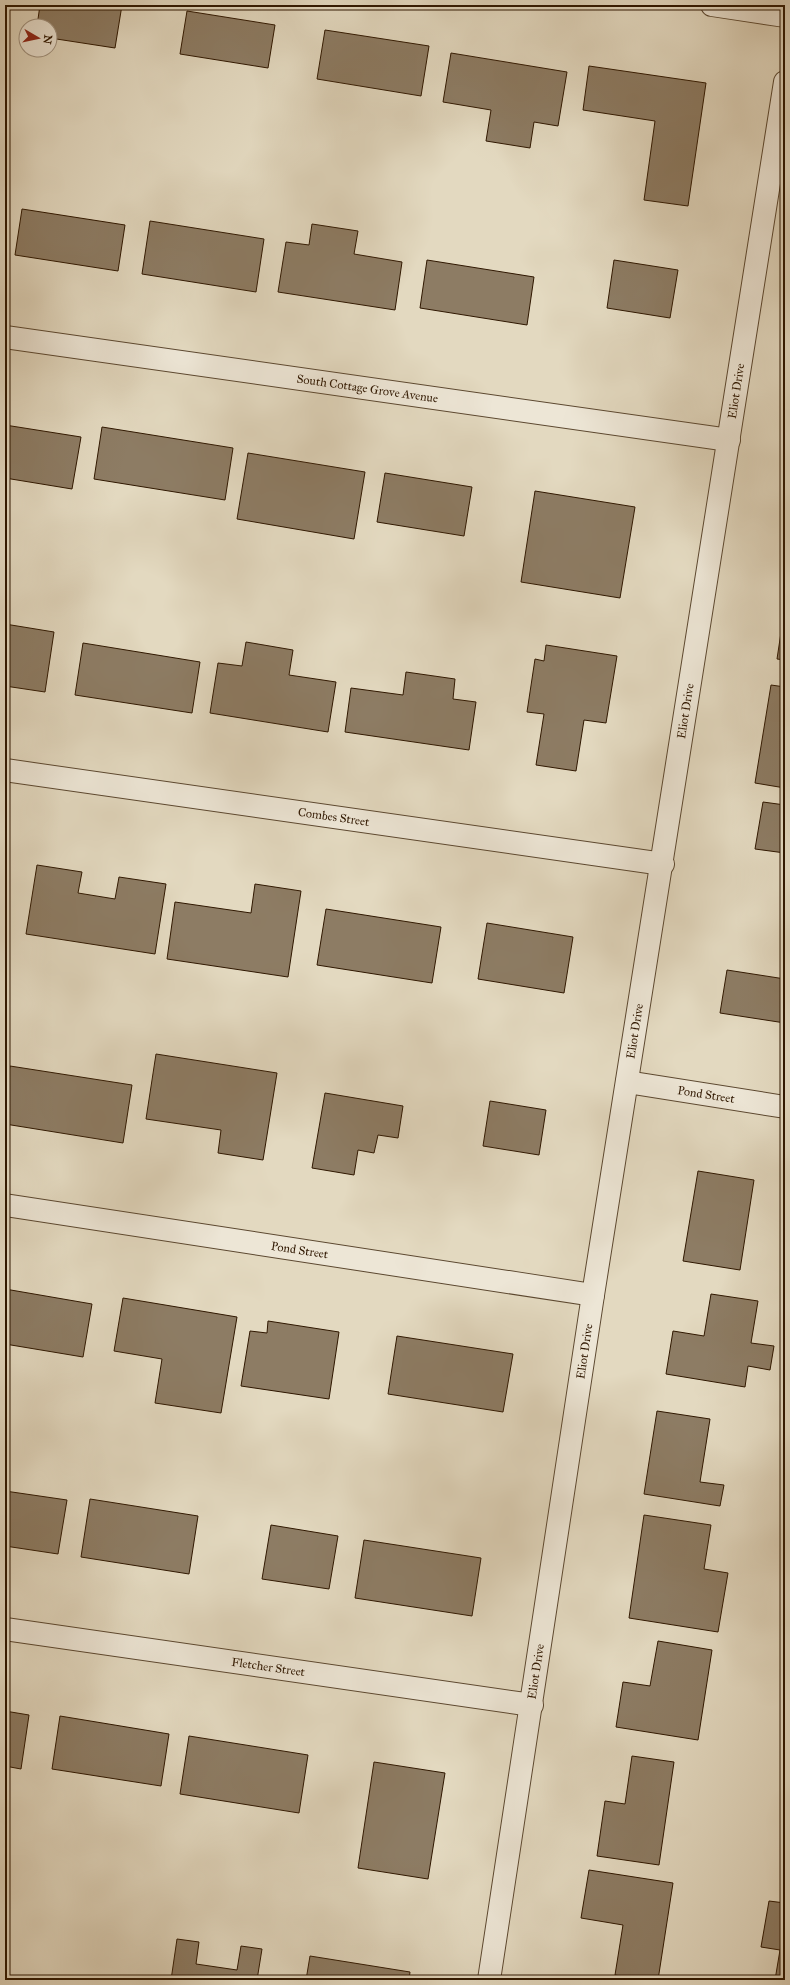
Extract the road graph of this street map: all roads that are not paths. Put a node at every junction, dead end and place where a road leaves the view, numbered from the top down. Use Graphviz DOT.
graph roads {
  1 [pos="712,5"];
  2 [pos="785,16"];
  3 [pos="785,82"];
  4 [pos="5,337"];
  5 [pos="729,440"];
  6 [pos="5,770"];
  7 [pos="663,864"];
  8 [pos="627,1082"];
  9 [pos="785,1107"];
  10 [pos="5,1205"];
  11 [pos="593,1295"];
  12 [pos="5,1629"];
  13 [pos="532,1705"];
  14 [pos="489,1980"];
  1 -- 2 [label="street"];
  3 -- 5 [label="street, Eliot Drive"];
  4 -- 5 [label="street, South Cottage Grove Avenue"];
  5 -- 7 [label="street, Eliot Drive"];
  6 -- 7 [label="street, Combes Street"];
  7 -- 8 [label="street, Eliot Drive"];
  8 -- 9 [label="street, Pond Street"];
  8 -- 11 [label="street, Eliot Drive"];
  10 -- 11 [label="street, Pond Street"];
  11 -- 13 [label="street, Eliot Drive"];
  12 -- 13 [label="street, Fletcher Street"];
  13 -- 14 [label="street, Eliot Drive"];
}
